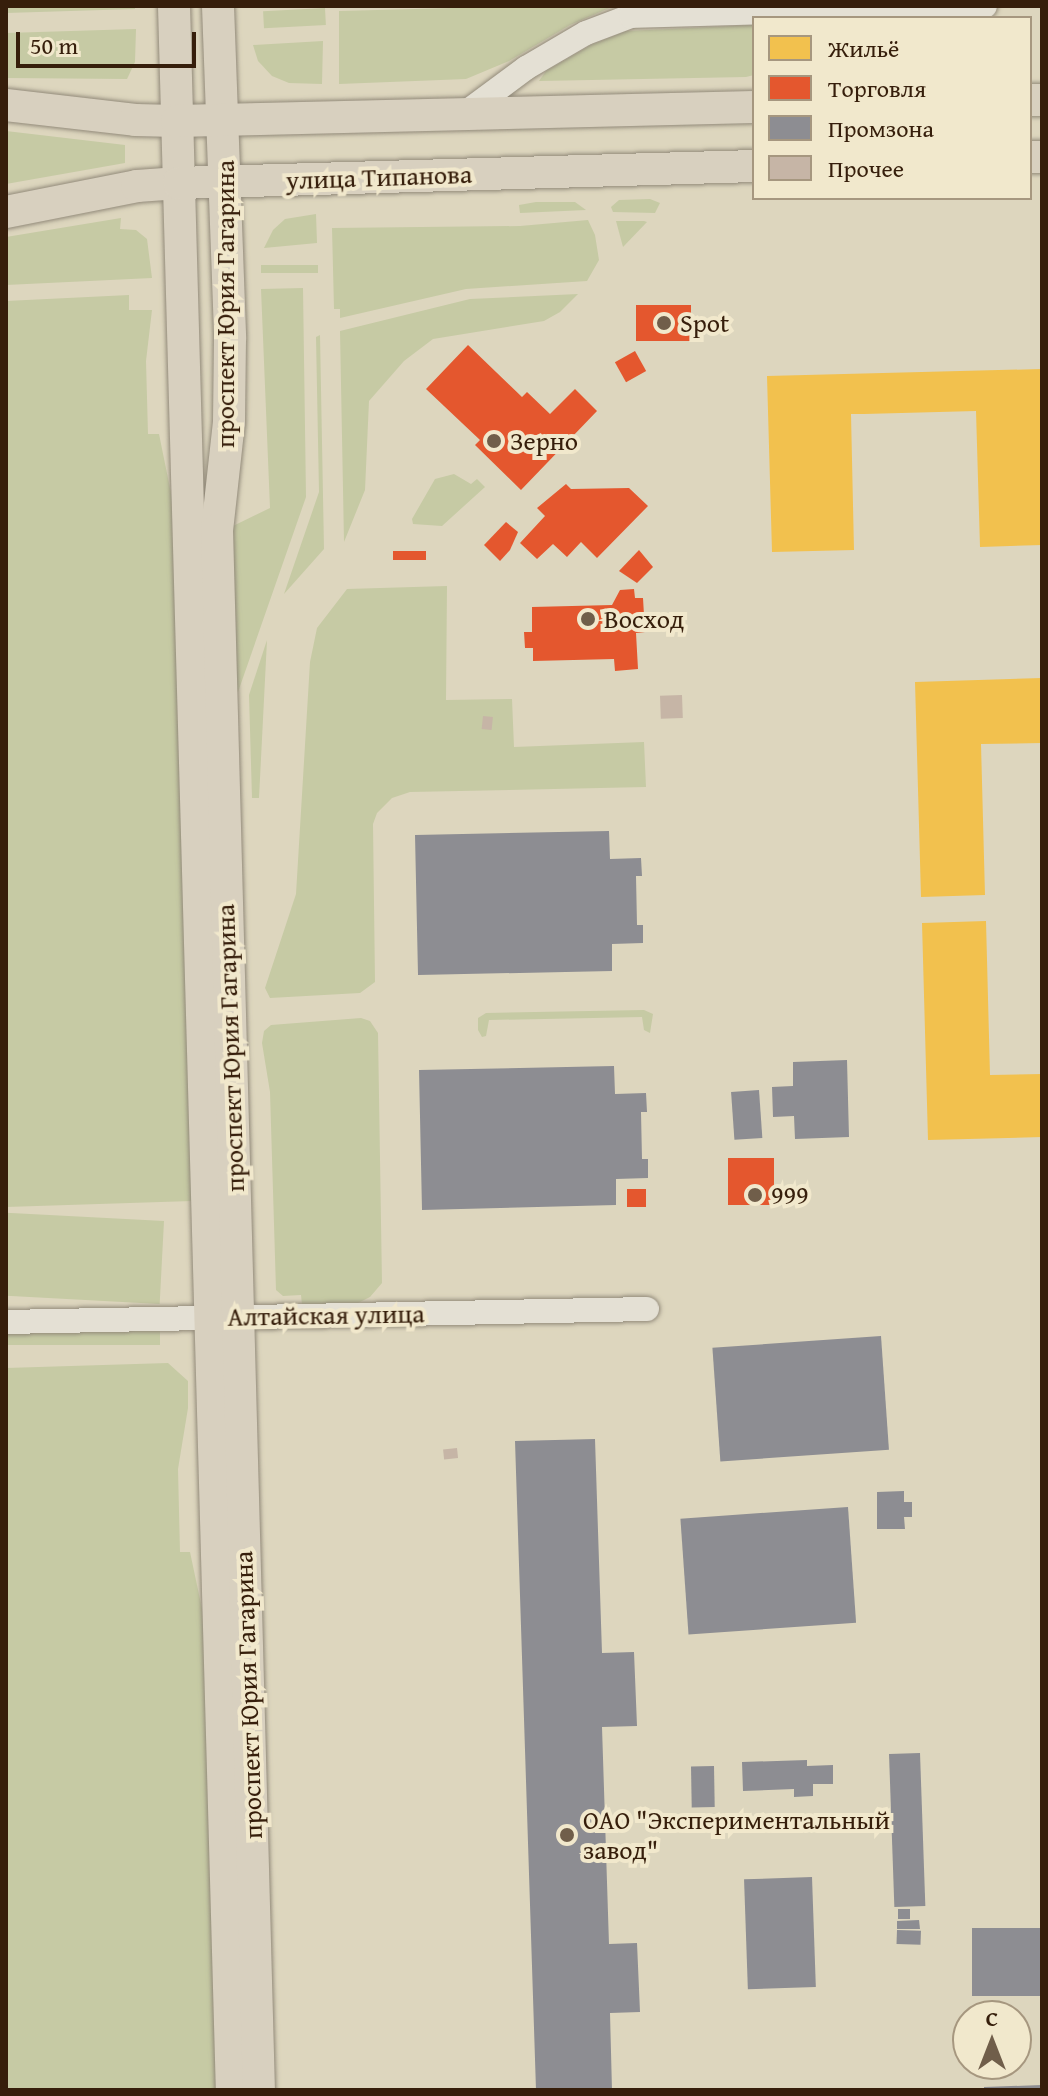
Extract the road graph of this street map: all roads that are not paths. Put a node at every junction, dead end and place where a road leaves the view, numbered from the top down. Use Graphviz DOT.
graph roads {
  1 [pos="174,6"];
  2 [pos="218,6"];
  3 [pos="985,6"];
  4 [pos="882,13"];
  5 [pos="6,105"];
  6 [pos="752,107"];
  7 [pos="464,114"];
  8 [pos="224,120"];
  9 [pos="177,121"];
  10 [pos="752,166"];
  11 [pos="225,180"];
  12 [pos="179,183"];
  13 [pos="6,212"];
  14 [pos="647,1309"];
  15 [pos="223,1317"];
  16 [pos="6,1322"];
  17 [pos="232,2090"];
  18 [pos="259,2090"];
  1 -- 9 [label="main road, проспект Юрия Гагарина"];
  2 -- 8 [label="main road, проспект Юрия Гагарина"];
  3 -- 4 [label="street"];
  4 -- 7 [label="street"];
  5 -- 9 [label="main road"];
  6 -- 7 [label="main road"];
  7 -- 8 [label="main road"];
  8 -- 9 [label="main road"];
  8 -- 11 [label="main road, проспект Юрия Гагарина"];
  9 -- 12 [label="main road, проспект Юрия Гагарина"];
  10 -- 11 [label="main road, улица Типанова"];
  11 -- 12 [label="main road, улица Типанова"];
  11 -- 15 [label="main road, проспект Юрия Гагарина"];
  12 -- 13 [label="main road, улица Типанова"];
  12 -- 15 [label="main road, проспект Юрия Гагарина"];
  14 -- 15 [label="street, Алтайская улица"];
  15 -- 16 [label="street, Алтайская улица"];
  15 -- 17 [label="main road, проспект Юрия Гагарина"];
  15 -- 18 [label="main road, проспект Юрия Гагарина"];
}
